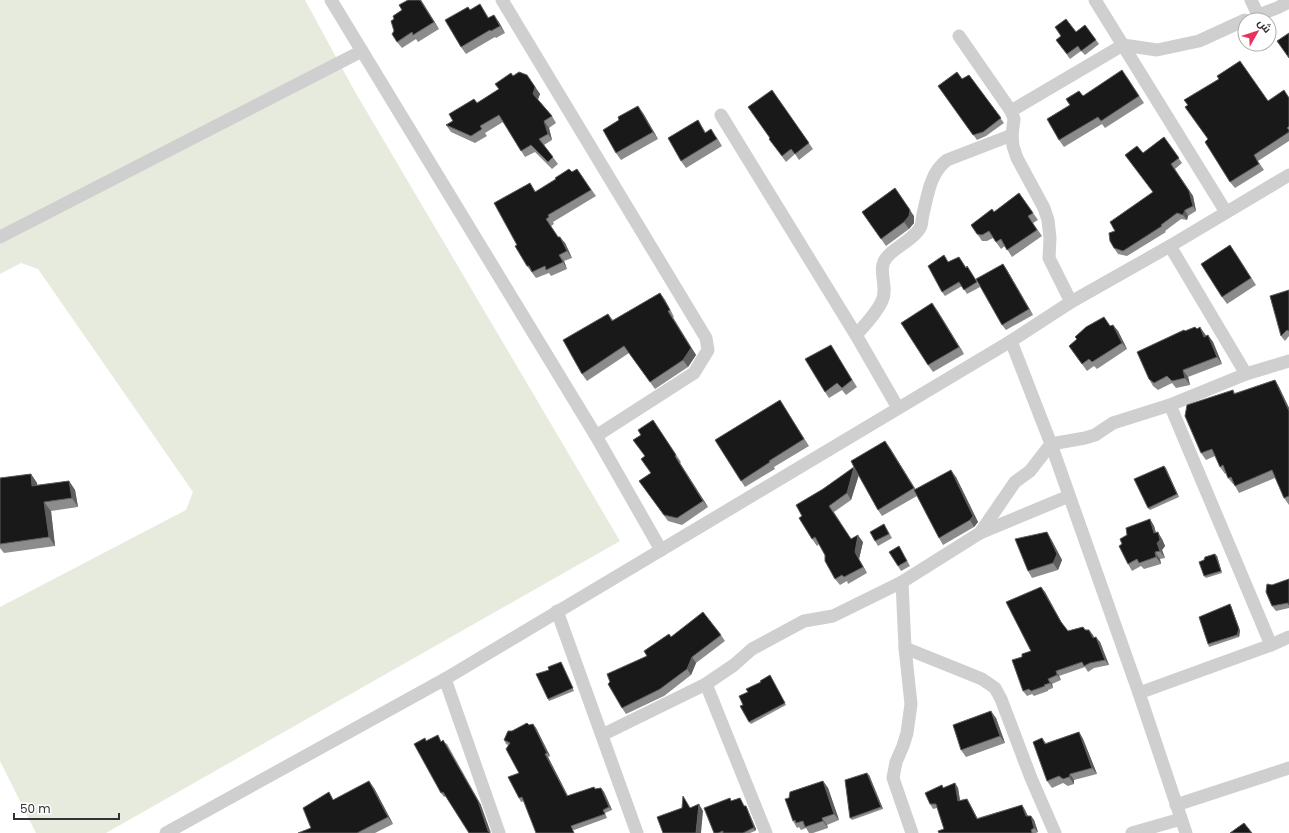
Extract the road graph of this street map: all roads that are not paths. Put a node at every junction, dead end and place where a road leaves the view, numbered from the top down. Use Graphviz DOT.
graph roads {
  1 [pos="331,0"];
  2 [pos="502,0"];
  3 [pos="1095,0"];
  4 [pos="1250,0"];
  5 [pos="1289,2"];
  6 [pos="1257,12"];
  7 [pos="1264,12"];
  8 [pos="1237,24"];
  9 [pos="959,36"];
  10 [pos="1123,45"];
  11 [pos="362,50"];
  12 [pos="1011,111"];
  13 [pos="721,115"];
  14 [pos="1012,135"];
  15 [pos="1289,175"];
  16 [pos="1226,212"];
  17 [pos="0,237"];
  18 [pos="1170,246"];
  19 [pos="1071,302"];
  20 [pos="856,335"];
  21 [pos="1011,341"];
  22 [pos="1289,361"];
  23 [pos="1246,374"];
  24 [pos="1170,405"];
  25 [pos="898,408"];
  26 [pos="596,436"];
  27 [pos="1051,444"];
  28 [pos="1069,496"];
  29 [pos="980,533"];
  30 [pos="661,550"];
  31 [pos="902,582"];
  32 [pos="557,611"];
  33 [pos="1289,637"];
  34 [pos="1271,645"];
  35 [pos="905,648"];
  36 [pos="445,679"];
  37 [pos="706,684"];
  38 [pos="1139,693"];
  39 [pos="602,735"];
  40 [pos="1289,768"];
  41 [pos="1176,805"];
  42 [pos="1181,819"];
  43 [pos="166,833"];
  44 [pos="499,833"];
  45 [pos="637,833"];
  46 [pos="766,833"];
  47 [pos="912,833"];
  48 [pos="1055,833"];
  49 [pos="1132,833"];
  50 [pos="1186,833"];
  1 -- 11 [label="street"];
  2 -- 26 [label="street"];
  3 -- 10 [label="street"];
  4 -- 6 [label="street"];
  5 -- 7 [label="street"];
  8 -- 10 [label="street"];
  9 -- 12 [label="street"];
  10 -- 12 [label="street"];
  10 -- 16 [label="street"];
  11 -- 17 [label="street"];
  11 -- 26 [label="street"];
  12 -- 14 [label="street"];
  13 -- 20 [label="street"];
  14 -- 19 [label="street"];
  14 -- 20 [label="street"];
  15 -- 16 [label="street"];
  16 -- 18 [label="street"];
  18 -- 19 [label="street"];
  18 -- 23 [label="street"];
  19 -- 21 [label="street"];
  20 -- 25 [label="street"];
  21 -- 25 [label="street"];
  21 -- 27 [label="street"];
  22 -- 23 [label="street"];
  23 -- 24 [label="street"];
  24 -- 27 [label="street"];
  24 -- 34 [label="street"];
  25 -- 30 [label="street"];
  26 -- 30 [label="street"];
  27 -- 28 [label="street"];
  27 -- 29 [label="street"];
  28 -- 29 [label="street"];
  28 -- 38 [label="street"];
  29 -- 31 [label="street"];
  30 -- 32 [label="street"];
  31 -- 35 [label="street"];
  31 -- 37 [label="street"];
  32 -- 36 [label="street"];
  32 -- 39 [label="street"];
  33 -- 34 [label="street"];
  34 -- 38 [label="street"];
  35 -- 47 [label="street"];
  35 -- 48 [label="street"];
  36 -- 43 [label="street"];
  36 -- 44 [label="street"];
  37 -- 39 [label="street"];
  37 -- 46 [label="street"];
  38 -- 41 [label="street"];
  39 -- 45 [label="street"];
  40 -- 41 [label="street"];
  41 -- 42 [label="street"];
  42 -- 49 [label="street"];
  42 -- 50 [label="street"];
}
